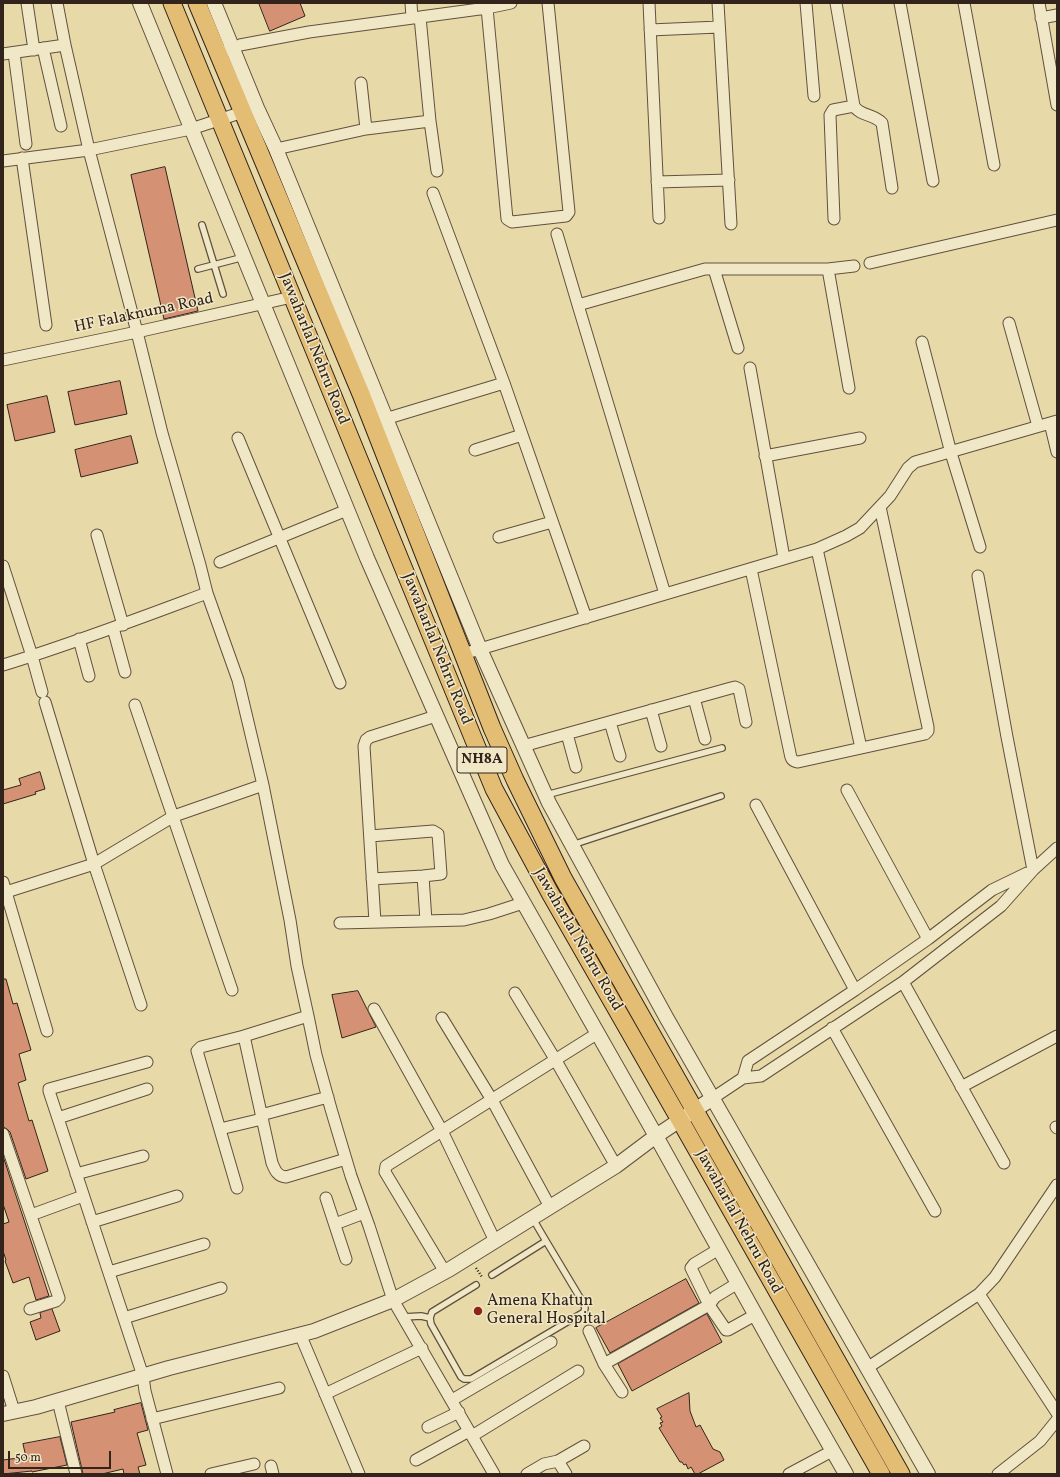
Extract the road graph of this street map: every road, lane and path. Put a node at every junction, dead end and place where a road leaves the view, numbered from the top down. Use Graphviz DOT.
graph roads {
  1 [pos="27,3"];
  2 [pos="57,3"];
  3 [pos="140,3"];
  4 [pos="172,3"];
  5 [pos="196,3"];
  6 [pos="214,3"];
  7 [pos="411,3"];
  8 [pos="548,3"];
  9 [pos="649,3"];
  10 [pos="718,3"];
  11 [pos="806,3"];
  12 [pos="836,3"];
  13 [pos="900,3"];
  14 [pos="964,3"];
  15 [pos="1038,3"];
  16 [pos="506,4"];
  17 [pos="487,8"];
  18 [pos="1057,15"];
  19 [pos="416,18"];
  20 [pos="1041,18"];
  21 [pos="719,27"];
  22 [pos="650,30"];
  23 [pos="65,45"];
  24 [pos="39,49"];
  25 [pos="225,51"];
  26 [pos="8,53"];
  27 [pos="1055,82"];
  28 [pos="362,83"];
  29 [pos="814,96"];
  30 [pos="1057,105"];
  31 [pos="854,106"];
  32 [pos="250,110"];
  33 [pos="220,119"];
  34 [pos="430,121"];
  35 [pos="61,126"];
  36 [pos="191,129"];
  37 [pos="366,129"];
  38 [pos="26,144"];
  39 [pos="89,150"];
  40 [pos="276,150"];
  41 [pos="22,158"];
  42 [pos="3,161"];
  43 [pos="994,165"];
  44 [pos="437,171"];
  45 [pos="729,180"];
  46 [pos="933,181"];
  47 [pos="657,182"];
  48 [pos="892,188"];
  49 [pos="433,193"];
  50 [pos="659,218"];
  51 [pos="834,219"];
  52 [pos="1057,220"];
  53 [pos="731,224"];
  54 [pos="202,225"];
  55 [pos="557,234"];
  56 [pos="244,257"];
  57 [pos="870,263"];
  58 [pos="214,265"];
  59 [pos="854,266"];
  60 [pos="198,269"];
  61 [pos="714,269"];
  62 [pos="828,269"];
  63 [pos="223,294"];
  64 [pos="292,297"];
  65 [pos="263,304"];
  66 [pos="578,305"];
  67 [pos="1009,323"];
  68 [pos="46,325"];
  69 [pos="137,332"];
  70 [pos="922,342"];
  71 [pos="738,348"];
  72 [pos="3,360"];
  73 [pos="750,368"];
  74 [pos="504,383"];
  75 [pos="849,388"];
  76 [pos="385,418"];
  77 [pos="1053,422"];
  78 [pos="1038,426"];
  79 [pos="522,435"];
  80 [pos="238,438"];
  81 [pos="860,438"];
  82 [pos="475,450"];
  83 [pos="1057,452"];
  84 [pos="950,453"];
  85 [pos="765,456"];
  86 [pos="880,507"];
  87 [pos="347,510"];
  88 [pos="552,522"];
  89 [pos="97,535"];
  90 [pos="499,537"];
  91 [pos="279,538"];
  92 [pos="980,547"];
  93 [pos="817,549"];
  94 [pos="784,558"];
  95 [pos="220,562"];
  96 [pos="3,566"];
  97 [pos="750,569"];
  98 [pos="978,576"];
  99 [pos="207,593"];
  100 [pos="665,594"];
  101 [pos="586,618"];
  102 [pos="118,626"];
  103 [pos="79,639"];
  104 [pos="480,650"];
  105 [pos="463,654"];
  106 [pos="32,656"];
  107 [pos="3,665"];
  108 [pos="124,672"];
  109 [pos="89,676"];
  110 [pos="340,683"];
  111 [pos="694,698"];
  112 [pos="135,705"];
  113 [pos="651,710"];
  114 [pos="436,716"];
  115 [pos="610,722"];
  116 [pos="746,722"];
  117 [pos="567,734"];
  118 [pos="705,739"];
  119 [pos="523,746"];
  120 [pos="662,746"];
  121 [pos="722,748"];
  122 [pos="861,748"];
  123 [pos="620,756"];
  124 [pos="576,767"];
  125 [pos="263,785"];
  126 [pos="847,790"];
  127 [pos="545,795"];
  128 [pos="721,796"];
  129 [pos="756,805"];
  130 [pos="174,816"];
  131 [pos="370,836"];
  132 [pos="572,845"];
  133 [pos="1057,848"];
  134 [pos="94,864"];
  135 [pos="1033,870"];
  136 [pos="422,876"];
  137 [pos="372,879"];
  138 [pos="4,889"];
  139 [pos="523,903"];
  140 [pos="426,921"];
  141 [pos="375,922"];
  142 [pos="340,923"];
  143 [pos="928,939"];
  144 [pos="903,982"];
  145 [pos="232,990"];
  146 [pos="855,990"];
  147 [pos="515,993"];
  148 [pos="141,1005"];
  149 [pos="374,1010"];
  150 [pos="308,1016"];
  151 [pos="442,1018"];
  152 [pos="832,1028"];
  153 [pos="47,1031"];
  154 [pos="598,1033"];
  155 [pos="244,1036"];
  156 [pos="1057,1036"];
  157 [pos="556,1059"];
  158 [pos="147,1062"];
  159 [pos="743,1078"];
  160 [pos="961,1087"];
  161 [pos="148,1089"];
  162 [pos="328,1097"];
  163 [pos="713,1098"];
  164 [pos="492,1100"];
  165 [pos="695,1110"];
  166 [pos="262,1117"];
  167 [pos="58,1118"];
  168 [pos="680,1120"];
  169 [pos="220,1129"];
  170 [pos="442,1131"];
  171 [pos="3,1134"];
  172 [pos="656,1136"];
  173 [pos="143,1156"];
  174 [pos="346,1159"];
  175 [pos="1004,1163"];
  176 [pos="616,1166"];
  177 [pos="76,1174"];
  178 [pos="1057,1185"];
  179 [pos="237,1188"];
  180 [pos="84,1196"];
  181 [pos="177,1196"];
  182 [pos="326,1198"];
  183 [pos="550,1207"];
  184 [pos="935,1211"];
  185 [pos="364,1213"];
  186 [pos="31,1216"];
  187 [pos="533,1218"];
  188 [pos="92,1222"];
  189 [pos="335,1224"];
  190 [pos="495,1241"];
  191 [pos="546,1241"];
  192 [pos="204,1244"];
  193 [pos="719,1249"];
  194 [pos="346,1259"];
  195 [pos="109,1272"];
  196 [pos="445,1272"];
  197 [pos="492,1275"];
  198 [pos="738,1284"];
  199 [pos="476,1285"];
  200 [pos="221,1288"];
  201 [pos="979,1294"];
  202 [pos="393,1300"];
  203 [pos="710,1305"];
  204 [pos="30,1309"];
  205 [pos="755,1315"];
  206 [pos="403,1317"];
  207 [pos="124,1318"];
  208 [pos="430,1318"];
  209 [pos="589,1331"];
  210 [pos="300,1334"];
  211 [pos="551,1342"];
  212 [pos="422,1348"];
  213 [pos="604,1364"];
  214 [pos="868,1368"];
  215 [pos="578,1371"];
  216 [pos="3,1376"];
  217 [pos="143,1376"];
  218 [pos="278,1388"];
  219 [pos="622,1392"];
  220 [pos="325,1394"];
  221 [pos="58,1400"];
  222 [pos="452,1400"];
  223 [pos="459,1412"];
  224 [pos="8,1413"];
  225 [pos="1057,1413"];
  226 [pos="152,1419"];
  227 [pos="1057,1420"];
  228 [pos="428,1427"];
  229 [pos="471,1433"];
  230 [pos="584,1446"];
  231 [pos="832,1451"];
  232 [pos="416,1460"];
  233 [pos="558,1461"];
  234 [pos="254,1464"];
  235 [pos="76,1474"];
  236 [pos="167,1474"];
  237 [pos="211,1474"];
  238 [pos="359,1474"];
  239 [pos="494,1474"];
  240 [pos="527,1474"];
  241 [pos="566,1474"];
  242 [pos="789,1474"];
  243 [pos="846,1474"];
  244 [pos="881,1474"];
  245 [pos="901,1474"];
  246 [pos="928,1474"];
  247 [pos="998,1474"];
  1 -- 24 [label="street"];
  2 -- 23 [label="street"];
  3 -- 36 [label="street"];
  4 -- 33 [label="main road, Jawaharlal Nehru Road / NH8A"];
  5 -- 25 [label="main road, Jawaharlal Nehru Road / NH8A"];
  6 -- 25 [label="street"];
  7 -- 19 [label="street"];
  8 -- 17 [label="street"];
  9 -- 22 [label="street"];
  10 -- 21 [label="street"];
  11 -- 29 [label="street"];
  12 -- 31 [label="street"];
  13 -- 46 [label="street"];
  14 -- 43 [label="street"];
  15 -- 20 [label="street"];
  16 -- 17 [label="street"];
  17 -- 19 [label="street"];
  18 -- 20 [label="street"];
  19 -- 25 [label="street"];
  19 -- 34 [label="street"];
  20 -- 27 [label="street"];
  21 -- 22 [label="street"];
  21 -- 45 [label="street"];
  22 -- 47 [label="street"];
  23 -- 24 [label="street"];
  23 -- 39 [label="street"];
  24 -- 26 [label="street"];
  24 -- 35 [label="street"];
  25 -- 32 [label="main road, Jawaharlal Nehru Road / NH8A"];
  26 -- 38 [label="street"];
  27 -- 30 [label="street"];
  28 -- 37 [label="street"];
  31 -- 48 [label="street"];
  31 -- 51 [label="street"];
  32 -- 33 [label="street"];
  32 -- 40 [label="street"];
  32 -- 105 [label="main road, Jawaharlal Nehru Road / NH8A"];
  33 -- 36 [label="street"];
  33 -- 64 [label="main road, Jawaharlal Nehru Road / NH8A"];
  34 -- 37 [label="street"];
  34 -- 44 [label="street"];
  36 -- 39 [label="street"];
  36 -- 56 [label="street"];
  37 -- 40 [label="street"];
  39 -- 41 [label="street"];
  39 -- 69 [label="street"];
  40 -- 76 [label="street"];
  41 -- 42 [label="street"];
  41 -- 68 [label="street"];
  45 -- 47 [label="street"];
  45 -- 53 [label="street"];
  47 -- 50 [label="street"];
  49 -- 74 [label="street"];
  52 -- 57 [label="street"];
  54 -- 58 [label="lane"];
  55 -- 66 [label="street"];
  56 -- 58 [label="lane"];
  56 -- 65 [label="street"];
  58 -- 60 [label="lane"];
  58 -- 63 [label="lane"];
  59 -- 62 [label="street"];
  61 -- 62 [label="street"];
  61 -- 66 [label="street"];
  61 -- 71 [label="street"];
  62 -- 75 [label="street"];
  64 -- 65 [label="street, HF Falaknuma Road"];
  64 -- 168 [label="main road, Jawaharlal Nehru Road / NH8A"];
  65 -- 69 [label="street, HF Falaknuma Road"];
  65 -- 87 [label="street"];
  66 -- 100 [label="street"];
  67 -- 78 [label="street"];
  69 -- 72 [label="street, HF Falaknuma Road"];
  69 -- 99 [label="street"];
  70 -- 84 [label="street"];
  73 -- 85 [label="street"];
  74 -- 76 [label="street"];
  74 -- 79 [label="street"];
  76 -- 104 [label="street"];
  77 -- 78 [label="street"];
  77 -- 83 [label="street"];
  78 -- 84 [label="street"];
  79 -- 82 [label="street"];
  79 -- 88 [label="street"];
  80 -- 91 [label="street"];
  81 -- 85 [label="street"];
  84 -- 86 [label="street"];
  84 -- 92 [label="street"];
  85 -- 94 [label="street"];
  86 -- 93 [label="street"];
  86 -- 122 [label="street"];
  87 -- 91 [label="street"];
  87 -- 114 [label="street"];
  88 -- 90 [label="street"];
  88 -- 101 [label="street"];
  89 -- 102 [label="street"];
  91 -- 95 [label="street"];
  91 -- 110 [label="street"];
  93 -- 94 [label="street"];
  93 -- 122 [label="street"];
  94 -- 97 [label="street"];
  96 -- 106 [label="street"];
  97 -- 100 [label="street"];
  97 -- 122 [label="street"];
  98 -- 135 [label="street"];
  99 -- 102 [label="street"];
  99 -- 125 [label="street"];
  100 -- 101 [label="street"];
  101 -- 104 [label="street"];
  102 -- 103 [label="street"];
  102 -- 108 [label="street"];
  103 -- 106 [label="street"];
  103 -- 109 [label="street"];
  104 -- 105 [label="street"];
  104 -- 119 [label="street"];
  105 -- 165 [label="main road, Jawaharlal Nehru Road / NH8A"];
  106 -- 107 [label="street"];
  106 -- 134 [label="street"];
  111 -- 113 [label="street"];
  111 -- 116 [label="street"];
  111 -- 118 [label="street"];
  112 -- 130 [label="street"];
  113 -- 115 [label="street"];
  113 -- 120 [label="street"];
  114 -- 131 [label="street"];
  114 -- 139 [label="street"];
  115 -- 117 [label="street"];
  115 -- 123 [label="street"];
  117 -- 119 [label="street"];
  117 -- 124 [label="street"];
  119 -- 127 [label="street"];
  121 -- 127 [label="lane"];
  125 -- 130 [label="street"];
  125 -- 150 [label="street"];
  126 -- 143 [label="street"];
  127 -- 132 [label="street"];
  128 -- 132 [label="lane"];
  129 -- 146 [label="street"];
  130 -- 134 [label="street"];
  130 -- 145 [label="street"];
  131 -- 136 [label="street"];
  131 -- 137 [label="street"];
  132 -- 163 [label="street"];
  133 -- 135 [label="street"];
  134 -- 138 [label="street"];
  134 -- 148 [label="street"];
  135 -- 143 [label="street"];
  135 -- 144 [label="street"];
  136 -- 137 [label="street"];
  136 -- 140 [label="street"];
  137 -- 141 [label="street"];
  138 -- 153 [label="street"];
  139 -- 140 [label="street"];
  139 -- 154 [label="street"];
  140 -- 141 [label="street"];
  141 -- 142 [label="street"];
  143 -- 146 [label="street"];
  144 -- 152 [label="street"];
  144 -- 160 [label="street"];
  146 -- 159 [label="street"];
  147 -- 157 [label="street"];
  149 -- 170 [label="street"];
  150 -- 155 [label="street"];
  150 -- 162 [label="street"];
  151 -- 164 [label="street"];
  152 -- 159 [label="street"];
  152 -- 184 [label="street"];
  154 -- 157 [label="street"];
  154 -- 172 [label="street"];
  155 -- 166 [label="street"];
  155 -- 169 [label="street"];
  156 -- 160 [label="street"];
  157 -- 164 [label="street"];
  157 -- 176 [label="street"];
  158 -- 167 [label="street"];
  159 -- 163 [label="street"];
  160 -- 175 [label="street"];
  161 -- 167 [label="street"];
  162 -- 166 [label="street"];
  162 -- 174 [label="street"];
  163 -- 165 [label="street"];
  163 -- 214 [label="street"];
  164 -- 170 [label="street"];
  164 -- 183 [label="street"];
  165 -- 168 [label="street"];
  165 -- 245 [label="main road, Jawaharlal Nehru Road / NH8A"];
  166 -- 169 [label="street"];
  166 -- 174 [label="street"];
  167 -- 177 [label="street"];
  168 -- 172 [label="street"];
  168 -- 244 [label="main road, Jawaharlal Nehru Road / NH8A"];
  169 -- 179 [label="street"];
  170 -- 190 [label="street"];
  170 -- 196 [label="street"];
  171 -- 186 [label="street"];
  172 -- 176 [label="street"];
  172 -- 193 [label="street"];
  173 -- 177 [label="street"];
  174 -- 185 [label="street"];
  176 -- 183 [label="street"];
  177 -- 180 [label="street"];
  178 -- 201 [label="street"];
  180 -- 186 [label="street"];
  180 -- 188 [label="street"];
  181 -- 188 [label="street"];
  182 -- 189 [label="street"];
  183 -- 187 [label="street"];
  185 -- 189 [label="street"];
  185 -- 202 [label="street"];
  186 -- 204 [label="street"];
  187 -- 190 [label="street"];
  187 -- 191 [label="lane"];
  188 -- 195 [label="street"];
  189 -- 194 [label="street"];
  190 -- 196 [label="street"];
  191 -- 197 [label="lane"];
  191 -- 208 [label="lane"];
  192 -- 195 [label="street"];
  193 -- 198 [label="street"];
  193 -- 203 [label="street"];
  195 -- 207 [label="street"];
  196 -- 202 [label="street"];
  198 -- 203 [label="street"];
  198 -- 205 [label="street"];
  199 -- 208 [label="lane"];
  200 -- 207 [label="street"];
  201 -- 214 [label="street"];
  201 -- 225 [label="street"];
  202 -- 206 [label="street"];
  202 -- 210 [label="street"];
  203 -- 205 [label="street"];
  203 -- 213 [label="street"];
  205 -- 231 [label="street"];
  206 -- 208 [label="lane"];
  206 -- 212 [label="street"];
  207 -- 217 [label="street"];
  209 -- 213 [label="street"];
  210 -- 217 [label="street"];
  210 -- 220 [label="street"];
  211 -- 222 [label="street"];
  212 -- 220 [label="street"];
  212 -- 222 [label="street"];
  213 -- 219 [label="street"];
  214 -- 246 [label="street"];
  215 -- 229 [label="street"];
  216 -- 224 [label="street"];
  217 -- 221 [label="street"];
  217 -- 226 [label="street"];
  218 -- 226 [label="street"];
  220 -- 238 [label="street"];
  221 -- 224 [label="street"];
  221 -- 235 [label="street"];
  222 -- 223 [label="street"];
  223 -- 228 [label="street"];
  223 -- 229 [label="street"];
  226 -- 236 [label="street"];
  227 -- 247 [label="street"];
  229 -- 232 [label="street"];
  229 -- 239 [label="street"];
  230 -- 233 [label="street"];
  231 -- 242 [label="street"];
  231 -- 243 [label="street"];
  233 -- 240 [label="street"];
  233 -- 241 [label="street"];
  234 -- 237 [label="street"];
}
